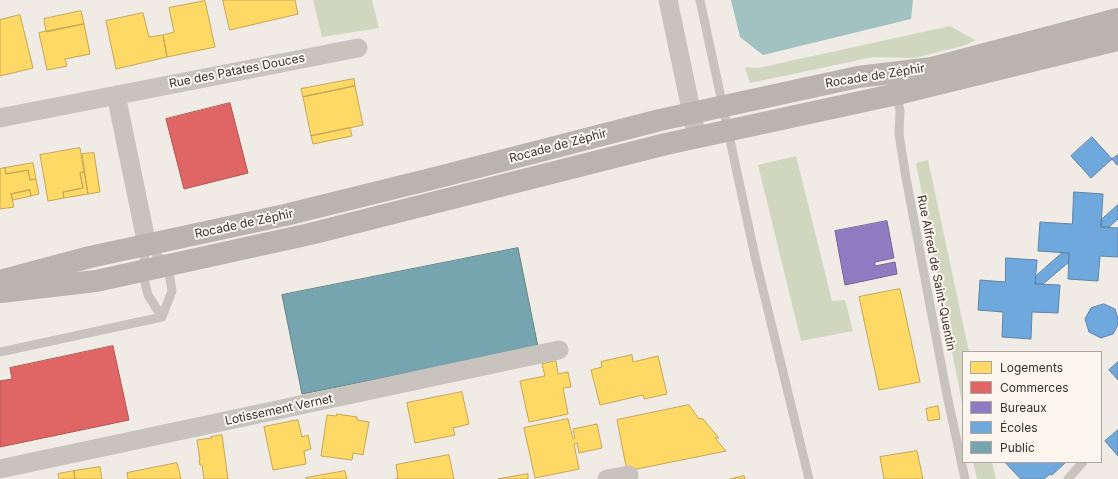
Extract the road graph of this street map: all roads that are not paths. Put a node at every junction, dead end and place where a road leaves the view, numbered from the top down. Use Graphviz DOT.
graph roads {
  1 [pos="668,0"];
  2 [pos="700,0"];
  3 [pos="1118,19"];
  4 [pos="1118,40"];
  5 [pos="358,48"];
  6 [pos="897,94"];
  7 [pos="116,95"];
  8 [pos="723,106"];
  9 [pos="691,113"];
  10 [pos="0,118"];
  11 [pos="728,130"];
  12 [pos="697,138"];
  13 [pos="147,245"];
  14 [pos="168,266"];
  15 [pos="142,271"];
  16 [pos="0,281"];
  17 [pos="0,292"];
  18 [pos="162,317"];
  19 [pos="559,350"];
  20 [pos="0,352"];
  21 [pos="1083,463"];
  22 [pos="0,469"];
  23 [pos="628,475"];
  24 [pos="607,479"];
  25 [pos="809,479"];
  26 [pos="965,479"];
  27 [pos="1068,479"];
  1 -- 9 [label="street"];
  2 -- 8 [label="lane"];
  3 -- 8 [label="main road, Rocade de Zéphir"];
  4 -- 6 [label="main road, Rocade de Zéphir"];
  5 -- 7 [label="street, Rue des Patates Douces"];
  6 -- 11 [label="main road, Rocade de Zéphir"];
  6 -- 26 [label="lane, Rue Alfred de Saint-Quentin"];
  7 -- 10 [label="street, Rue des Patates Douces"];
  7 -- 13 [label="street"];
  8 -- 9 [label="main road, Rocade de Zéphir"];
  8 -- 11 [label="lane"];
  9 -- 12 [label="street"];
  9 -- 13 [label="main road, Rocade de Zéphir"];
  11 -- 12 [label="main road, Rocade de Zéphir"];
  11 -- 25 [label="lane"];
  12 -- 14 [label="main road, Rocade de Zéphir"];
  13 -- 14 [label="lane"];
  13 -- 15 [label="lane"];
  13 -- 16 [label="main road, Rocade de Zéphir"];
  14 -- 15 [label="main road, Rocade de Zéphir"];
  14 -- 18 [label="lane"];
  15 -- 17 [label="main road, Rocade de Zéphir"];
  15 -- 18 [label="lane"];
  18 -- 20 [label="lane"];
  19 -- 22 [label="street, Lotissement Vernet"];
  21 -- 27 [label="lane"];
  23 -- 24 [label="street"];
}
